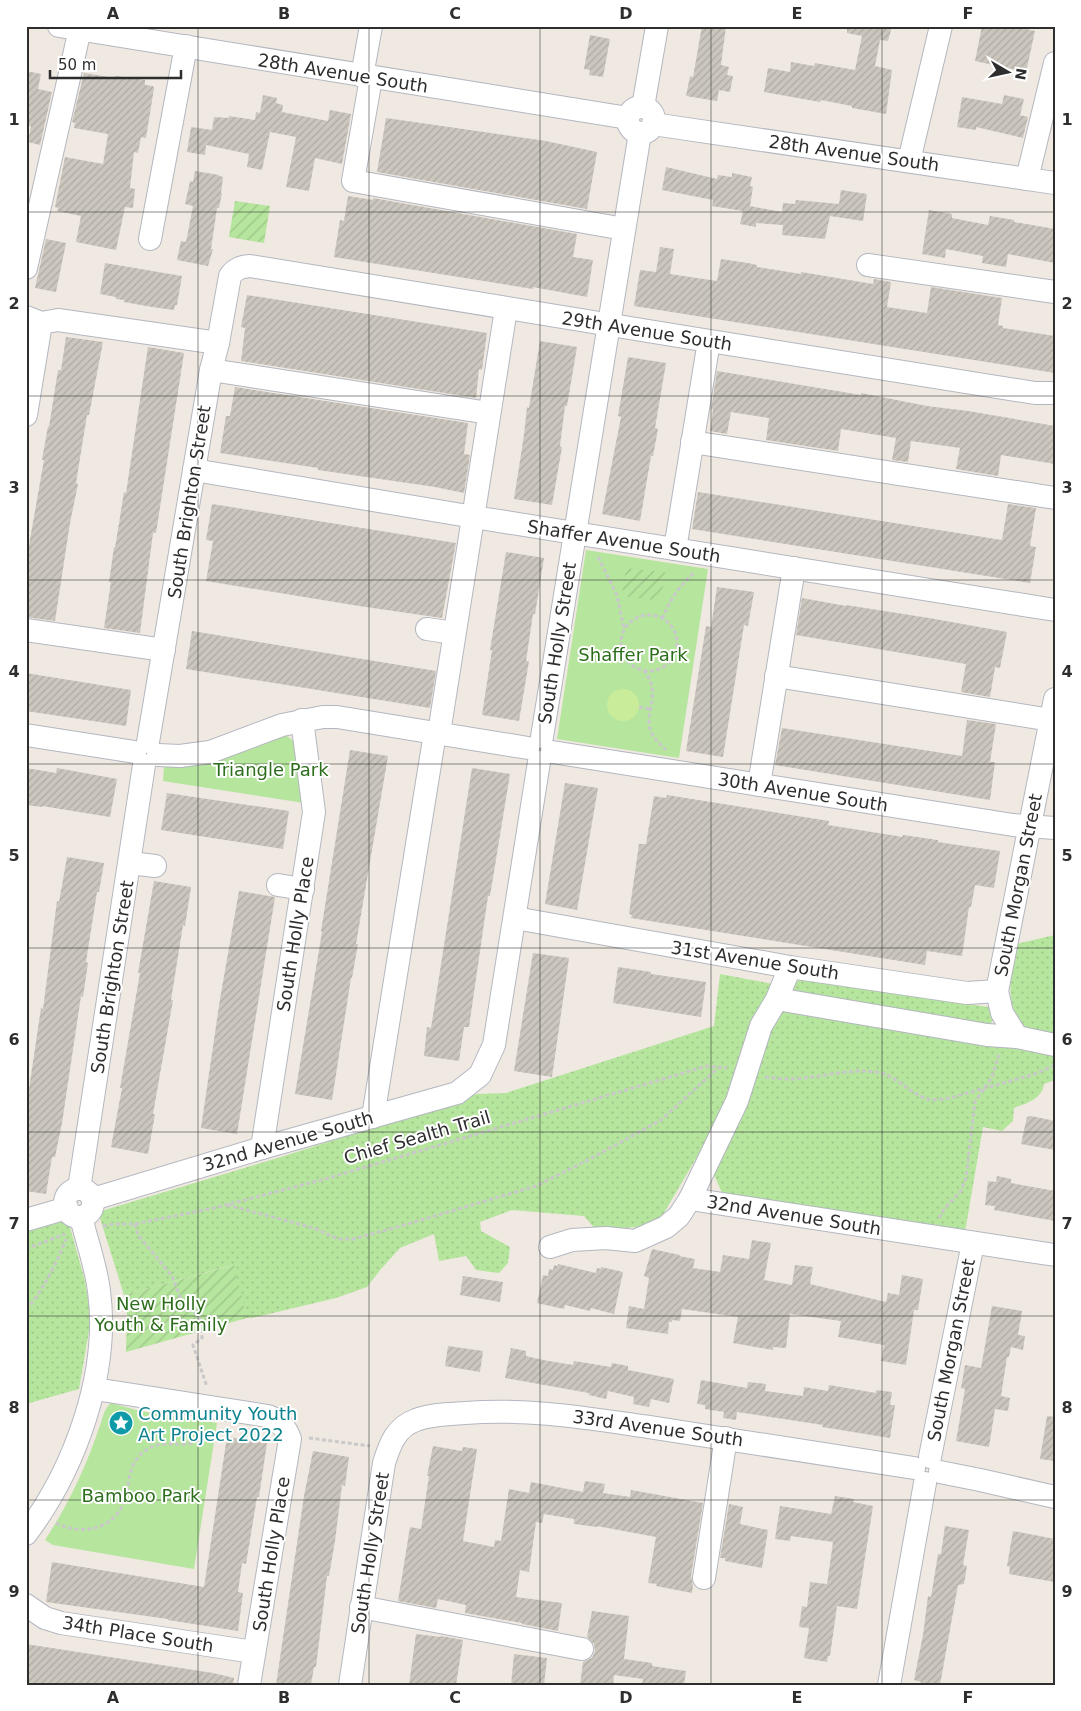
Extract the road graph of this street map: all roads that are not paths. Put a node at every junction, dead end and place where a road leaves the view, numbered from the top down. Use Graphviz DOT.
graph roads {
  1 [pos="370,26"];
  2 [pos="657,26"];
  3 [pos="941,26"];
  4 [pos="70,28"];
  5 [pos="186,46"];
  6 [pos="1055,63"];
  7 [pos="367,77"];
  8 [pos="641,121"];
  9 [pos="909,161"];
  10 [pos="1028,179"];
  11 [pos="1055,183"];
  12 [pos="31,222"];
  13 [pos="624,229"];
  14 [pos="150,240"];
  15 [pos="868,265"];
  16 [pos="240,267"];
  17 [pos="26,268"];
  18 [pos="1055,292"];
  19 [pos="506,309"];
  20 [pos="33,320"];
  21 [pos="608,324"];
  22 [pos="709,341"];
  23 [pos="218,343"];
  24 [pos="211,370"];
  25 [pos="1055,393"];
  26 [pos="489,412"];
  27 [pos="26,415"];
  28 [pos="692,442"];
  29 [pos="194,470"];
  30 [pos="1055,498"];
  31 [pos="474,517"];
  32 [pos="582,534"];
  33 [pos="675,549"];
  34 [pos="794,568"];
  35 [pos="1055,610"];
  36 [pos="427,629"];
  37 [pos="26,630"];
  38 [pos="454,633"];
  39 [pos="164,650"];
  40 [pos="776,676"];
  41 [pos="1053,709"];
  42 [pos="302,720"];
  43 [pos="437,733"];
  44 [pos="26,736"];
  45 [pos="540,750"];
  46 [pos="146,754"];
  47 [pos="759,785"];
  48 [pos="1030,826"];
  49 [pos="1055,828"];
  50 [pos="130,863"];
  51 [pos="155,866"];
  52 [pos="278,885"];
  53 [pos="303,888"];
  54 [pos="515,918"];
  55 [pos="790,967"];
  56 [pos="997,991"];
  57 [pos="777,999"];
  58 [pos="1011,1036"];
  59 [pos="1055,1045"];
  60 [pos="480,1075"];
  61 [pos="372,1117"];
  62 [pos="262,1148"];
  63 [pos="690,1199"];
  64 [pos="81,1212"];
  65 [pos="26,1220"];
  66 [pos="973,1243"];
  67 [pos="550,1247"];
  68 [pos="1055,1255"];
  69 [pos="95,1389"];
  70 [pos="403,1426"];
  71 [pos="726,1438"];
  72 [pos="927,1470"];
  73 [pos="1055,1497"];
  74 [pos="31,1523"];
  75 [pos="704,1578"];
  76 [pos="26,1605"];
  77 [pos="361,1607"];
  78 [pos="582,1650"];
  79 [pos="254,1652"];
  80 [pos="249,1685"];
  81 [pos="350,1685"];
  82 [pos="889,1685"];
  1 -- 7 [label="street"];
  2 -- 8 [label="street, South Holly Street"];
  3 -- 9 [label="street"];
  4 -- 5 [label="street, 28th Avenue South"];
  4 -- 12 [label="street"];
  5 -- 7 [label="street, 28th Avenue South"];
  5 -- 14 [label="street"];
  6 -- 10 [label="street"];
  7 -- 8 [label="street, 28th Avenue South"];
  7 -- 13 [label="street"];
  8 -- 9 [label="street, 28th Avenue South"];
  8 -- 13 [label="street, South Holly Street"];
  9 -- 10 [label="street, 28th Avenue South"];
  10 -- 11 [label="street, 28th Avenue South"];
  12 -- 17 [label="street"];
  13 -- 21 [label="street, South Holly Street"];
  15 -- 18 [label="street"];
  16 -- 19 [label="street, 29th Avenue South"];
  16 -- 23 [label="street, South Brighton Street"];
  19 -- 21 [label="street, 29th Avenue South"];
  19 -- 26 [label="street"];
  20 -- 23 [label="street"];
  20 -- 27 [label="street"];
  21 -- 22 [label="street, 29th Avenue South"];
  21 -- 32 [label="street, South Holly Street"];
  22 -- 25 [label="street, 29th Avenue South"];
  22 -- 28 [label="street"];
  23 -- 24 [label="street, South Brighton Street"];
  24 -- 26 [label="street"];
  24 -- 29 [label="street, South Brighton Street"];
  26 -- 31 [label="street"];
  28 -- 30 [label="street"];
  28 -- 33 [label="street"];
  29 -- 31 [label="street, Shaffer Avenue South"];
  29 -- 39 [label="street, South Brighton Street"];
  31 -- 32 [label="street, Shaffer Avenue South"];
  31 -- 38 [label="street"];
  32 -- 33 [label="street, Shaffer Avenue South"];
  32 -- 45 [label="street, South Holly Street"];
  33 -- 34 [label="street, Shaffer Avenue South"];
  34 -- 35 [label="street, Shaffer Avenue South"];
  34 -- 40 [label="street"];
  36 -- 38 [label="street"];
  37 -- 39 [label="street"];
  38 -- 43 [label="street"];
  39 -- 46 [label="street, South Brighton Street"];
  40 -- 41 [label="street"];
  40 -- 47 [label="street"];
  41 -- 48 [label="street, South Morgan Street"];
  42 -- 43 [label="street, 30th Avenue South"];
  42 -- 46 [label="street, 30th Avenue South"];
  42 -- 53 [label="street, South Holly Place"];
  43 -- 45 [label="street, 30th Avenue South"];
  43 -- 61 [label="street"];
  44 -- 46 [label="street, 30th Avenue South"];
  45 -- 47 [label="street, 30th Avenue South"];
  45 -- 54 [label="street, South Holly Street"];
  46 -- 50 [label="street, South Brighton Street"];
  47 -- 48 [label="street, 30th Avenue South"];
  48 -- 49 [label="street, 30th Avenue South"];
  48 -- 56 [label="street, South Morgan Street"];
  50 -- 51 [label="street"];
  50 -- 64 [label="street, South Brighton Street"];
  52 -- 53 [label="street"];
  53 -- 62 [label="street, South Holly Place"];
  54 -- 55 [label="street, 31st Avenue South"];
  54 -- 60 [label="street, South Holly Street"];
  55 -- 56 [label="street, 31st Avenue South"];
  55 -- 57 [label="street"];
  56 -- 58 [label="street, South Morgan Street"];
  57 -- 58 [label="street, 31st Avenue South"];
  57 -- 63 [label="street"];
  58 -- 59 [label="street, 31st Avenue South"];
  60 -- 61 [label="street, 32nd Avenue South"];
  61 -- 62 [label="street, 32nd Avenue South"];
  62 -- 64 [label="street, 32nd Avenue South"];
  63 -- 66 [label="street, 32nd Avenue South"];
  63 -- 67 [label="street, 32nd Avenue South"];
  64 -- 65 [label="street, 32nd Avenue South"];
  64 -- 69 [label="street"];
  66 -- 68 [label="street, 32nd Avenue South"];
  66 -- 72 [label="street, South Morgan Street"];
  69 -- 74 [label="street"];
  69 -- 79 [label="street, South Holly Place"];
  70 -- 71 [label="street, 33rd Avenue South"];
  70 -- 77 [label="street, South Holly Street"];
  71 -- 72 [label="street, 33rd Avenue South"];
  71 -- 75 [label="street"];
  72 -- 73 [label="street, 33rd Avenue South"];
  72 -- 82 [label="street, South Morgan Street"];
  76 -- 79 [label="street, 34th Place South"];
  77 -- 78 [label="street"];
  77 -- 81 [label="street, South Holly Street"];
  79 -- 80 [label="street, South Holly Place"];
}
